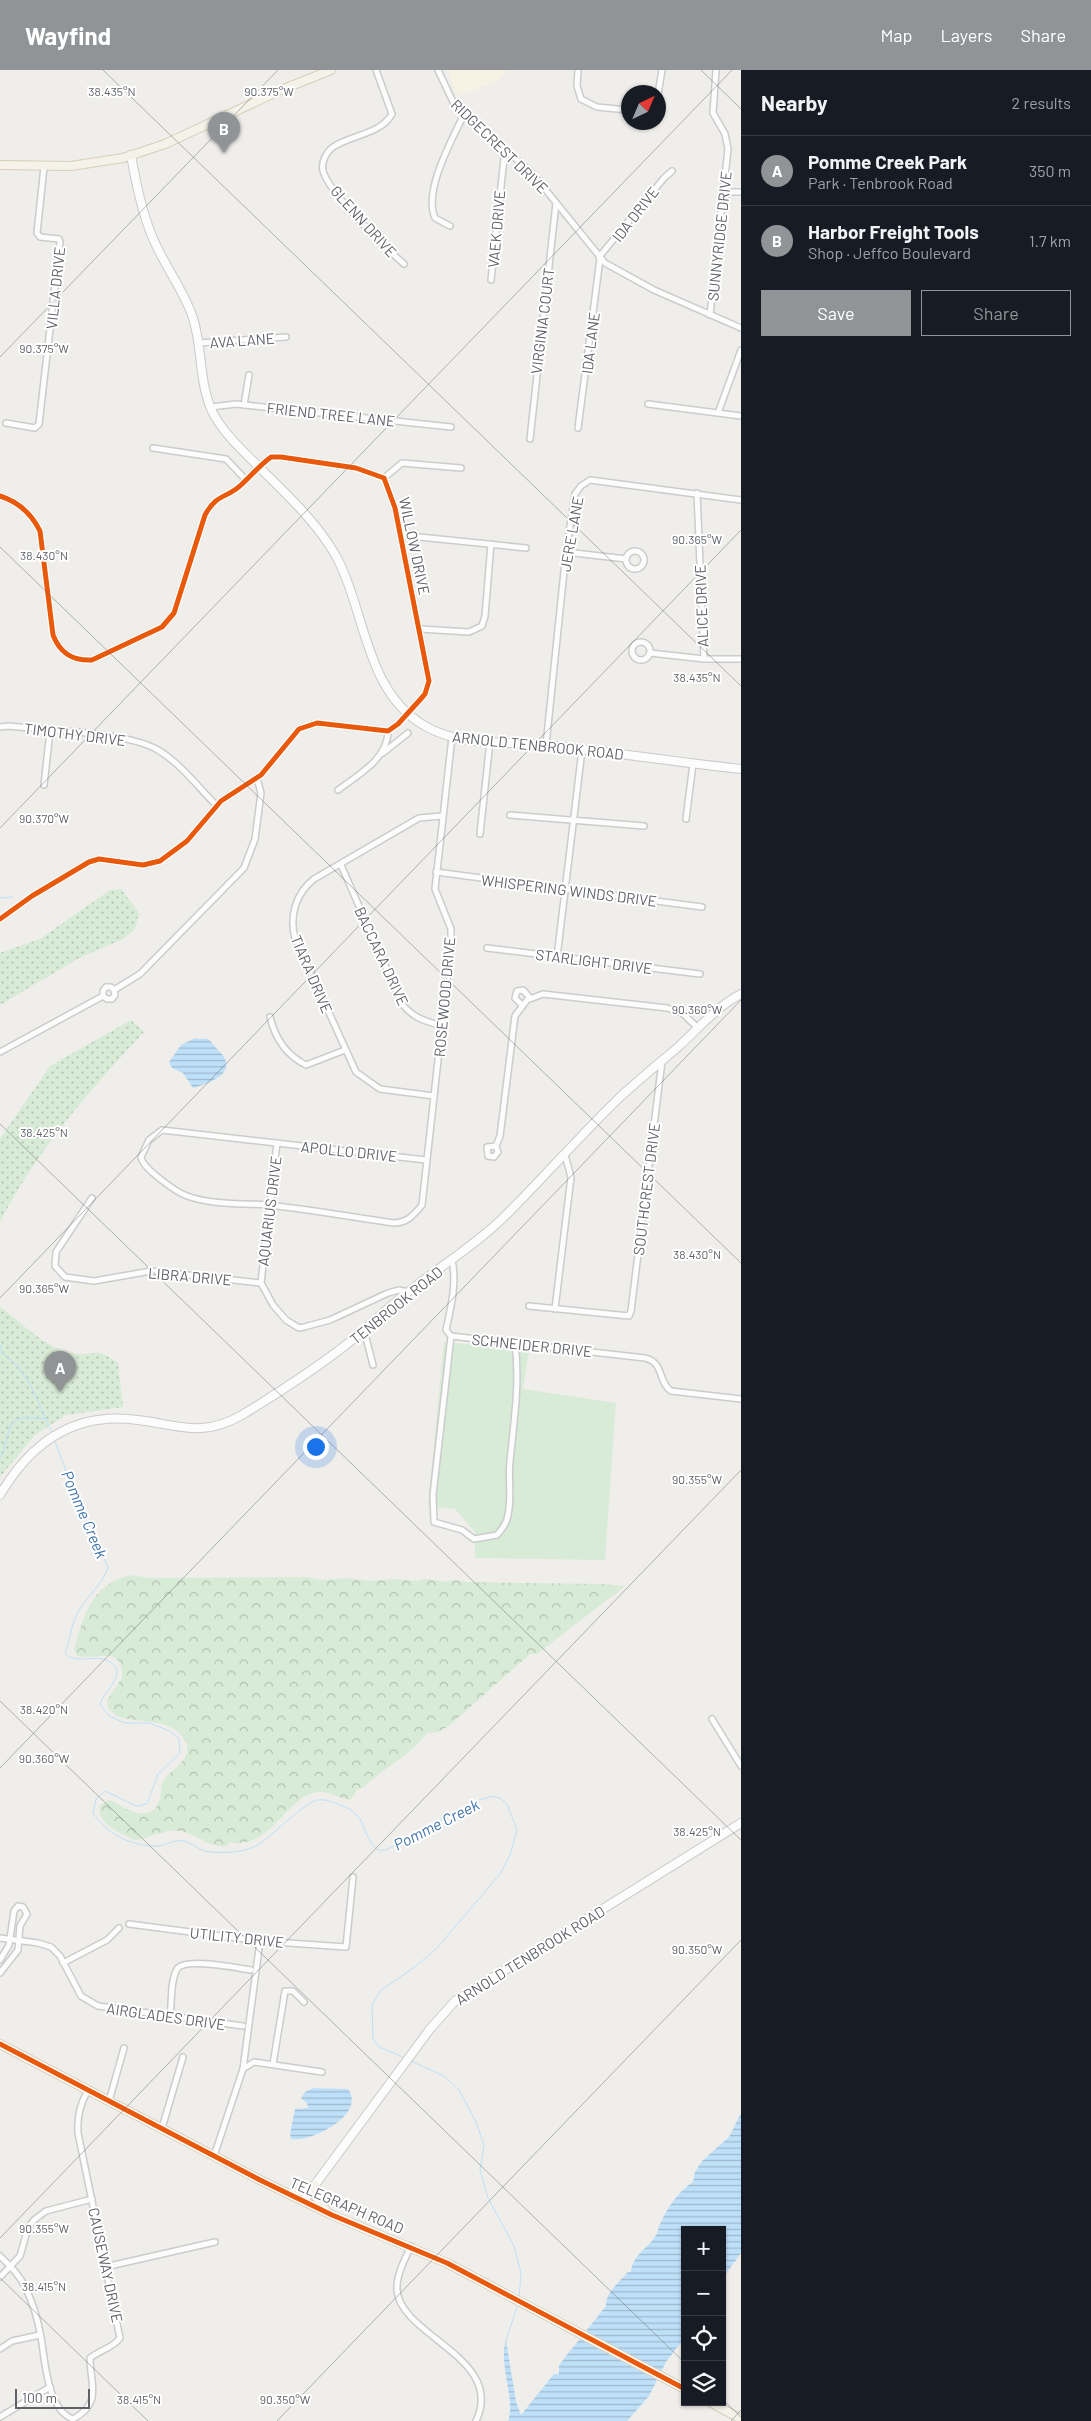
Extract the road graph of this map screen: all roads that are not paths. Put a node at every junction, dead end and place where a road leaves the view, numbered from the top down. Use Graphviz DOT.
graph roads {
  1 [pos="331,70"];
  2 [pos="376,70"];
  3 [pos="438,70"];
  4 [pos="578,70"];
  5 [pos="662,70"];
  6 [pos="716,70"];
  7 [pos="660,85"];
  8 [pos="621,109"];
  9 [pos="464,114"];
  10 [pos="505,149"];
  11 [pos="131,156"];
  12 [pos="0,165"];
  13 [pos="44,166"];
  14 [pos="672,171"];
  15 [pos="741,192"];
  16 [pos="723,199"];
  17 [pos="556,203"];
  18 [pos="450,226"];
  19 [pos="600,258"];
  20 [pos="404,264"];
  21 [pos="491,280"];
  22 [pos="710,315"];
  23 [pos="741,328"];
  24 [pos="286,337"];
  25 [pos="199,343"];
  26 [pos="741,350"];
  27 [pos="249,375"];
  28 [pos="244,404"];
  29 [pos="648,404"];
  30 [pos="211,407"];
  31 [pos="718,413"];
  32 [pos="741,416"];
  33 [pos="6,423"];
  34 [pos="451,427"];
  35 [pos="578,428"];
  36 [pos="530,439"];
  37 [pos="152,448"];
  38 [pos="259,467"];
  39 [pos="461,468"];
  40 [pos="384,478"];
  41 [pos="246,480"];
  42 [pos="697,493"];
  43 [pos="0,496"];
  44 [pos="741,500"];
  45 [pos="400,535"];
  46 [pos="491,544"];
  47 [pos="526,548"];
  48 [pos="566,552"];
  49 [pos="626,559"];
  50 [pos="420,629"];
  51 [pos="650,653"];
  52 [pos="704,659"];
  53 [pos="741,659"];
  54 [pos="408,714"];
  55 [pos="0,727"];
  56 [pos="50,731"];
  57 [pos="388,731"];
  58 [pos="408,732"];
  59 [pos="452,737"];
  60 [pos="490,741"];
  61 [pos="546,745"];
  62 [pos="582,750"];
  63 [pos="380,755"];
  64 [pos="693,764"];
  65 [pos="741,769"];
  66 [pos="257,778"];
  67 [pos="44,785"];
  68 [pos="338,790"];
  69 [pos="216,806"];
  70 [pos="510,814"];
  71 [pos="442,816"];
  72 [pos="686,819"];
  73 [pos="573,820"];
  74 [pos="644,826"];
  75 [pos="480,834"];
  76 [pos="341,865"];
  77 [pos="436,872"];
  78 [pos="564,890"];
  79 [pos="702,907"];
  80 [pos="0,919"];
  81 [pos="487,948"];
  82 [pos="557,957"];
  83 [pos="700,974"];
  84 [pos="114,990"];
  85 [pos="741,994"];
  86 [pos="103,996"];
  87 [pos="530,998"];
  88 [pos="522,1005"];
  89 [pos="270,1017"];
  90 [pos="442,1026"];
  91 [pos="698,1028"];
  92 [pos="345,1050"];
  93 [pos="0,1052"];
  94 [pos="662,1061"];
  95 [pos="434,1096"];
  96 [pos="277,1143"];
  97 [pos="496,1146"];
  98 [pos="565,1154"];
  99 [pos="426,1160"];
  100 [pos="92,1198"];
  101 [pos="269,1205"];
  102 [pos="452,1260"];
  103 [pos="261,1283"];
  104 [pos="408,1292"];
  105 [pos="529,1306"];
  106 [pos="555,1309"];
  107 [pos="364,1330"];
  108 [pos="452,1336"];
  109 [pos="516,1343"];
  110 [pos="374,1365"];
  111 [pos="741,1400"];
  112 [pos="0,1495"];
  113 [pos="712,1719"];
  114 [pos="741,1766"];
  115 [pos="741,1823"];
  116 [pos="353,1877"];
  117 [pos="129,1924"];
  118 [pos="119,1928"];
  119 [pos="0,1938"];
  120 [pos="10,1939"];
  121 [pos="18,1939"];
  122 [pos="260,1941"];
  123 [pos="0,1960"];
  124 [pos="63,1963"];
  125 [pos="251,1970"];
  126 [pos="0,1973"];
  127 [pos="304,2002"];
  128 [pos="170,2016"];
  129 [pos="243,2026"];
  130 [pos="0,2044"];
  131 [pos="124,2048"];
  132 [pos="182,2057"];
  133 [pos="274,2064"];
  134 [pos="243,2068"];
  135 [pos="322,2072"];
  136 [pos="88,2090"];
  137 [pos="109,2101"];
  138 [pos="162,2128"];
  139 [pos="214,2156"];
  140 [pos="315,2185"];
  141 [pos="291,2196"];
  142 [pos="92,2199"];
  143 [pos="303,2201"];
  144 [pos="332,2214"];
  145 [pos="215,2242"];
  146 [pos="410,2246"];
  147 [pos="0,2256"];
  148 [pos="12,2267"];
  149 [pos="106,2267"];
  150 [pos="0,2277"];
  151 [pos="40,2335"];
  152 [pos="0,2349"];
  153 [pos="50,2387"];
  154 [pos="681,2387"];
  155 [pos="717,2406"];
  156 [pos="0,2417"];
  157 [pos="739,2418"];
  158 [pos="476,2421"];
  1 -- 11 [label="main road"];
  2 -- 20 [label="street, GLENN DRIVE"];
  3 -- 9 [label="street, RIDGECREST DRIVE"];
  4 -- 8 [label="street"];
  5 -- 7 [label="street"];
  6 -- 16 [label="street, SUNNYRIDGE DRIVE"];
  9 -- 10 [label="street, RIDGECREST DRIVE"];
  9 -- 18 [label="street"];
  10 -- 17 [label="street, RIDGECREST DRIVE"];
  10 -- 21 [label="street, VAEK DRIVE"];
  11 -- 13 [label="main road"];
  11 -- 25 [label="street, ARNOLD TENBROOK ROAD"];
  12 -- 13 [label="main road"];
  13 -- 33 [label="street, VILLA DRIVE"];
  14 -- 19 [label="street, IDA DRIVE"];
  15 -- 16 [label="street"];
  16 -- 22 [label="street, SUNNYRIDGE DRIVE"];
  17 -- 19 [label="street, RIDGECREST DRIVE"];
  17 -- 36 [label="street, VIRGINIA COURT"];
  19 -- 22 [label="street, RIDGECREST DRIVE"];
  19 -- 35 [label="street, IDA LANE"];
  22 -- 23 [label="street, RIDGECREST DRIVE"];
  24 -- 25 [label="street, AVA LANE"];
  25 -- 30 [label="street, ARNOLD TENBROOK ROAD"];
  26 -- 31 [label="street"];
  27 -- 28 [label="street"];
  28 -- 30 [label="street, FRIEND TREE LANE"];
  28 -- 34 [label="street, FRIEND TREE LANE"];
  29 -- 31 [label="street"];
  30 -- 38 [label="street, ARNOLD TENBROOK ROAD"];
  31 -- 32 [label="street"];
  37 -- 41 [label="street"];
  38 -- 40 [label="street"];
  38 -- 41 [label="street"];
  38 -- 54 [label="street, ARNOLD TENBROOK ROAD"];
  39 -- 40 [label="street"];
  40 -- 45 [label="street, WILLOW DRIVE"];
  41 -- 43 [label="street"];
  42 -- 44 [label="street, JERE LANE"];
  42 -- 48 [label="street, JERE LANE"];
  42 -- 52 [label="street, ALICE DRIVE"];
  45 -- 46 [label="street"];
  45 -- 50 [label="street, WILLOW DRIVE"];
  46 -- 47 [label="street"];
  46 -- 50 [label="street"];
  48 -- 49 [label="street"];
  48 -- 61 [label="street, JERE LANE"];
  50 -- 54 [label="street, WILLOW DRIVE"];
  51 -- 52 [label="street"];
  52 -- 53 [label="street"];
  54 -- 57 [label="street, WILLOW DRIVE"];
  54 -- 59 [label="street, ARNOLD TENBROOK ROAD"];
  55 -- 56 [label="street, TIMOTHY DRIVE"];
  56 -- 67 [label="street"];
  56 -- 69 [label="street, TIMOTHY DRIVE"];
  57 -- 63 [label="street"];
  57 -- 66 [label="street"];
  58 -- 63 [label="street"];
  59 -- 60 [label="street, ARNOLD TENBROOK ROAD"];
  59 -- 71 [label="street, ROSEWOOD DRIVE"];
  60 -- 61 [label="street, ARNOLD TENBROOK ROAD"];
  60 -- 75 [label="street"];
  61 -- 62 [label="street, ARNOLD TENBROOK ROAD"];
  62 -- 64 [label="street, ARNOLD TENBROOK ROAD"];
  62 -- 73 [label="street"];
  63 -- 68 [label="street"];
  64 -- 65 [label="street, ARNOLD TENBROOK ROAD"];
  64 -- 72 [label="street"];
  66 -- 69 [label="street"];
  66 -- 84 [label="street"];
  69 -- 80 [label="street"];
  70 -- 73 [label="street"];
  71 -- 76 [label="street, TIARA DRIVE"];
  71 -- 77 [label="street, ROSEWOOD DRIVE"];
  73 -- 74 [label="street"];
  73 -- 78 [label="street"];
  76 -- 90 [label="street, BACCARA DRIVE"];
  76 -- 92 [label="street, TIARA DRIVE"];
  77 -- 78 [label="street, WHISPERING WINDS DRIVE"];
  77 -- 90 [label="street, ROSEWOOD DRIVE"];
  78 -- 79 [label="street, WHISPERING WINDS DRIVE"];
  78 -- 82 [label="street"];
  81 -- 82 [label="street, STARLIGHT DRIVE"];
  82 -- 83 [label="street, STARLIGHT DRIVE"];
  84 -- 86 [label="street"];
  84 -- 86 [label="street"];
  85 -- 91 [label="street, TENBROOK ROAD"];
  86 -- 93 [label="street"];
  87 -- 88 [label="street"];
  87 -- 88 [label="street"];
  87 -- 91 [label="street"];
  88 -- 97 [label="street"];
  89 -- 92 [label="street"];
  90 -- 95 [label="street, ROSEWOOD DRIVE"];
  91 -- 94 [label="street, TENBROOK ROAD"];
  92 -- 95 [label="street, TIARA DRIVE"];
  94 -- 98 [label="street, TENBROOK ROAD"];
  94 -- 106 [label="street, SOUTHCREST DRIVE"];
  95 -- 99 [label="street, ROSEWOOD DRIVE"];
  96 -- 99 [label="street, APOLLO DRIVE"];
  96 -- 101 [label="street, AQUARIUS DRIVE"];
  96 -- 101 [label="street, APOLLO DRIVE"];
  98 -- 102 [label="street, TENBROOK ROAD"];
  98 -- 106 [label="street"];
  99 -- 101 [label="street, ROSEWOOD DRIVE"];
  100 -- 103 [label="street, LIBRA DRIVE"];
  101 -- 103 [label="street, AQUARIUS DRIVE"];
  102 -- 104 [label="street, TENBROOK ROAD"];
  102 -- 108 [label="street, SCHNEIDER DRIVE"];
  103 -- 104 [label="street, AQUARIUS DRIVE"];
  104 -- 107 [label="street, TENBROOK ROAD"];
  105 -- 106 [label="street"];
  107 -- 110 [label="street"];
  107 -- 112 [label="street, TENBROOK ROAD"];
  108 -- 109 [label="street, SCHNEIDER DRIVE"];
  108 -- 109 [label="street"];
  109 -- 111 [label="street, SCHNEIDER DRIVE"];
  113 -- 114 [label="street"];
  115 -- 140 [label="street, ARNOLD TENBROOK ROAD"];
  116 -- 122 [label="street, UTILITY DRIVE"];
  117 -- 122 [label="street, UTILITY DRIVE"];
  118 -- 124 [label="street"];
  119 -- 120 [label="street, AIRGLADES DRIVE"];
  120 -- 121 [label="street, AIRGLADES DRIVE"];
  120 -- 121 [label="street"];
  120 -- 123 [label="street"];
  121 -- 124 [label="street, AIRGLADES DRIVE"];
  121 -- 126 [label="street"];
  122 -- 134 [label="street"];
  124 -- 128 [label="street, AIRGLADES DRIVE"];
  125 -- 128 [label="street"];
  127 -- 133 [label="street"];
  128 -- 129 [label="street, AIRGLADES DRIVE"];
  130 -- 136 [label="main road, TELEGRAPH ROAD"];
  131 -- 137 [label="street"];
  132 -- 138 [label="street"];
  133 -- 134 [label="street"];
  133 -- 135 [label="street"];
  134 -- 139 [label="street"];
  136 -- 137 [label="main road, TELEGRAPH ROAD"];
  136 -- 142 [label="street, CAUSEWAY DRIVE"];
  137 -- 138 [label="main road, TELEGRAPH ROAD"];
  138 -- 139 [label="main road, TELEGRAPH ROAD"];
  139 -- 141 [label="main road, TELEGRAPH ROAD"];
  140 -- 141 [label="main road"];
  140 -- 143 [label="street, ARNOLD TENBROOK ROAD"];
  140 -- 144 [label="main road"];
  141 -- 143 [label="main road, TELEGRAPH ROAD"];
  142 -- 148 [label="street"];
  142 -- 149 [label="street, CAUSEWAY DRIVE"];
  143 -- 144 [label="main road, TELEGRAPH ROAD"];
  144 -- 146 [label="main road, TELEGRAPH ROAD"];
  145 -- 149 [label="street"];
  146 -- 154 [label="main road, TELEGRAPH ROAD"];
  146 -- 158 [label="street"];
  147 -- 148 [label="street"];
  148 -- 150 [label="street"];
  148 -- 151 [label="street"];
  149 -- 153 [label="street, CAUSEWAY DRIVE"];
  151 -- 152 [label="street"];
  151 -- 153 [label="street"];
  153 -- 156 [label="street"];
  155 -- 157 [label="main road"];
}
